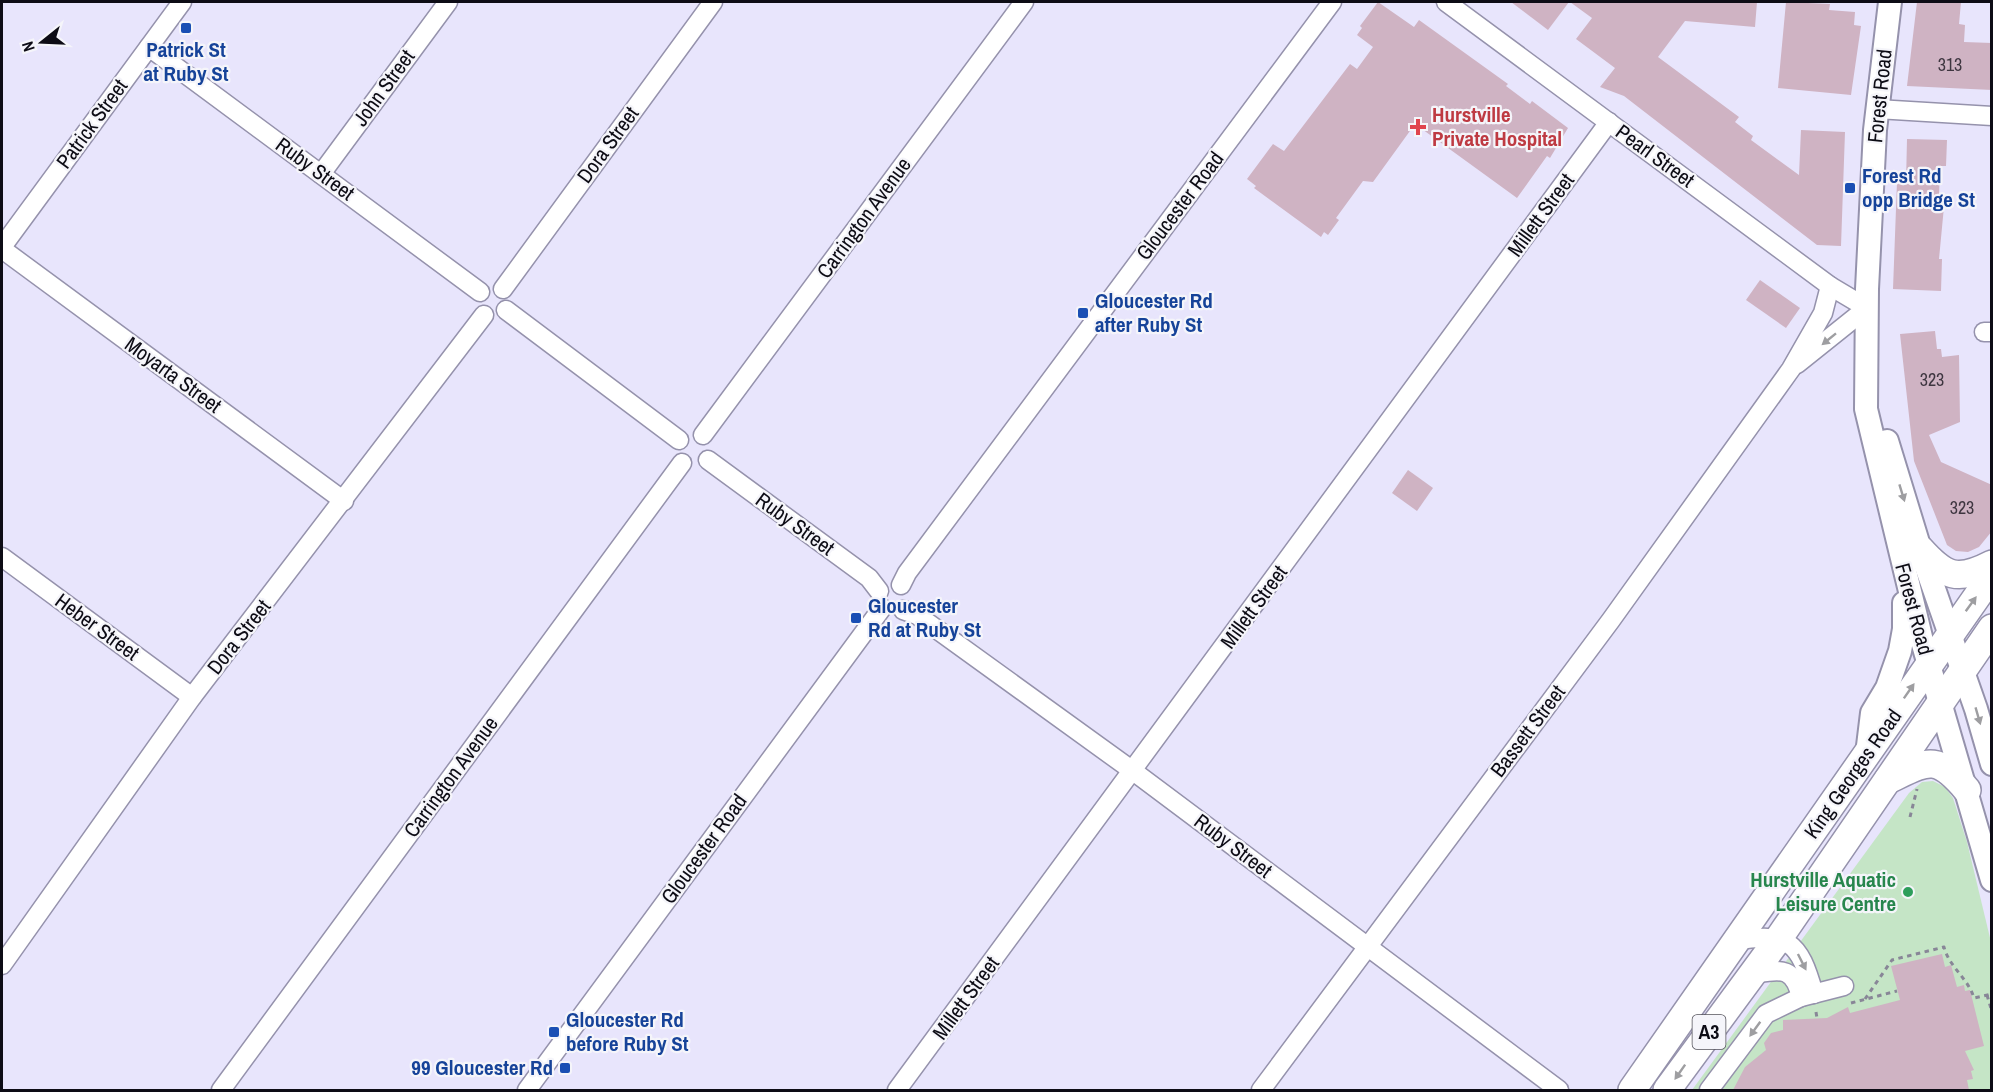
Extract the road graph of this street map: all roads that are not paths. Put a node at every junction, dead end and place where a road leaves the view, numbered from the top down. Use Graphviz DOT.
graph roads {
  1 [pos="182,2"];
  2 [pos="448,2"];
  3 [pos="713,2"];
  4 [pos="1024,2"];
  5 [pos="1332,2"];
  6 [pos="1446,2"];
  7 [pos="1890,2"];
  8 [pos="149,47"];
  9 [pos="1877,109"];
  10 [pos="1992,116"];
  11 [pos="1609,122"];
  12 [pos="321,174"];
  13 [pos="2,248"];
  14 [pos="1830,286"];
  15 [pos="502,289"];
  16 [pos="480,292"];
  17 [pos="1867,308"];
  18 [pos="506,310"];
  19 [pos="484,315"];
  20 [pos="1866,334"];
  21 [pos="1791,369"];
  22 [pos="704,435"];
  23 [pos="679,440"];
  24 [pos="708,460"];
  25 [pos="682,463"];
  26 [pos="344,501"];
  27 [pos="1920,549"];
  28 [pos="2,557"];
  29 [pos="1992,564"];
  30 [pos="1904,572"];
  31 [pos="1992,575"];
  32 [pos="902,585"];
  33 [pos="881,600"];
  34 [pos="903,610"];
  35 [pos="1992,628"];
  36 [pos="1950,632"];
  37 [pos="1928,663"];
  38 [pos="1962,668"];
  39 [pos="192,698"];
  40 [pos="1940,701"];
  41 [pos="1867,754"];
  42 [pos="1992,764"];
  43 [pos="1133,771"];
  44 [pos="1888,780"];
  45 [pos="1967,790"];
  46 [pos="1992,880"];
  47 [pos="1779,938"];
  48 [pos="1734,941"];
  49 [pos="1367,946"];
  50 [pos="2,965"];
  51 [pos="1752,974"];
  52 [pos="1845,986"];
  53 [pos="1808,995"];
  54 [pos="221,1090"];
  55 [pos="527,1090"];
  56 [pos="897,1090"];
  57 [pos="1261,1090"];
  58 [pos="1559,1090"];
  59 [pos="1632,1090"];
  60 [pos="1667,1090"];
  61 [pos="1709,1090"];
  1 -- 8 [label="street, Patrick Street"];
  2 -- 12 [label="street, John Street"];
  3 -- 15 [label="street, Dora Street"];
  4 -- 22 [label="street, Carrington Avenue"];
  5 -- 32 [label="street, Gloucester Road"];
  6 -- 11 [label="street, Pearl Street"];
  7 -- 9 [label="main road, Forest Road"];
  8 -- 12 [label="street, Ruby Street"];
  8 -- 13 [label="street, Patrick Street"];
  9 -- 10 [label="street"];
  9 -- 17 [label="main road, Forest Road"];
  11 -- 14 [label="street, Pearl Street"];
  11 -- 43 [label="street, Millett Street"];
  12 -- 16 [label="street, Ruby Street"];
  13 -- 26 [label="street, Moyarta Street"];
  14 -- 17 [label="street, Pearl Street"];
  14 -- 21 [label="street, Bassett Street"];
  15 -- 16 [label="street"];
  15 -- 18 [label="street"];
  16 -- 19 [label="street"];
  17 -- 20 [label="main road, Forest Road"];
  17 -- 21 [label="street, Bassett Street, one-way"];
  18 -- 19 [label="street"];
  18 -- 23 [label="street"];
  19 -- 26 [label="street, Dora Street"];
  20 -- 27 [label="main road, Forest Road, one-way"];
  20 -- 30 [label="main road, Forest Road"];
  21 -- 49 [label="street, Bassett Street"];
  22 -- 23 [label="street"];
  22 -- 24 [label="street"];
  23 -- 25 [label="street"];
  24 -- 25 [label="street"];
  24 -- 33 [label="street, Ruby Street"];
  25 -- 54 [label="street, Carrington Avenue"];
  26 -- 39 [label="street, Dora Street"];
  27 -- 29 [label="highway"];
  27 -- 36 [label="main road, Forest Road"];
  28 -- 39 [label="street, Heber Street"];
  30 -- 37 [label="main road, Forest Road"];
  30 -- 41 [label="main road"];
  36 -- 31 [label="highway, King Georges Road / A3, one-way"];
  32 -- 33 [label="street"];
  32 -- 34 [label="street"];
  33 -- 34 [label="street"];
  33 -- 55 [label="street, Gloucester Road"];
  34 -- 43 [label="street, Ruby Street"];
  35 -- 38 [label="highway, King Georges Road / A3"];
  36 -- 37 [label="highway, King Georges Road / A3"];
  36 -- 38 [label="main road, Forest Road"];
  37 -- 40 [label="main road, Forest Road"];
  41 -- 37 [label="highway, King Georges Road / A3, one-way"];
  38 -- 40 [label="highway, King Georges Road / A3"];
  38 -- 42 [label="main road, Forest Road, one-way"];
  39 -- 50 [label="street, Dora Street"];
  40 -- 44 [label="highway, King Georges Road / A3"];
  40 -- 45 [label="main road, Forest Road"];
  41 -- 48 [label="highway, King Georges Road / A3"];
  43 -- 49 [label="street, Ruby Street"];
  43 -- 56 [label="street, Millett Street"];
  44 -- 45 [label="highway"];
  44 -- 47 [label="highway, King Georges Road / A3"];
  45 -- 46 [label="main road, Forest Road"];
  47 -- 48 [label="street"];
  47 -- 51 [label="highway, King Georges Road / A3"];
  47 -- 53 [label="street, one-way"];
  48 -- 59 [label="highway, King Georges Road / A3"];
  49 -- 57 [label="street, Bassett Street"];
  49 -- 58 [label="street, Ruby Street"];
  51 -- 53 [label="street"];
  51 -- 60 [label="highway, King Georges Road / A3, one-way"];
  52 -- 53 [label="street"];
  53 -- 61 [label="street, one-way"];
}
